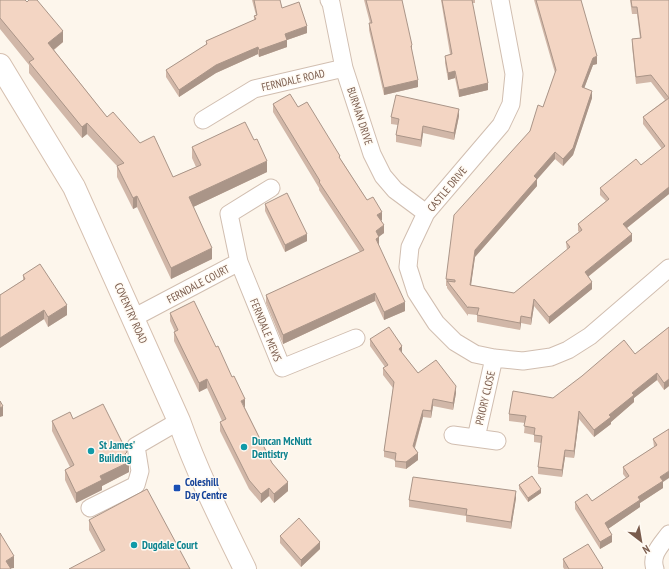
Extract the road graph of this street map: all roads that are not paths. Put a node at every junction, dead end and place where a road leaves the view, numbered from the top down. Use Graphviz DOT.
graph roads {
  1 [pos="329,0"];
  2 [pos="500,0"];
  3 [pos="0,64"];
  4 [pos="344,68"];
  5 [pos="203,120"];
  6 [pos="271,188"];
  7 [pos="426,213"];
  8 [pos="239,262"];
  9 [pos="669,268"];
  10 [pos="133,318"];
  11 [pos="356,338"];
  12 [pos="494,358"];
  13 [pos="179,421"];
  14 [pos="454,435"];
  15 [pos="476,438"];
  16 [pos="497,441"];
  17 [pos="90,508"];
  18 [pos="669,534"];
  19 [pos="245,569"];
  20 [pos="655,569"];
  1 -- 4 [label="street, BURMAN DRIVE"];
  2 -- 7 [label="street, CASTLE DRIVE"];
  3 -- 10 [label="main road, COVENTRY ROAD"];
  4 -- 5 [label="street, FERNDALE ROAD"];
  4 -- 7 [label="street, BURMAN DRIVE"];
  6 -- 8 [label="street, FERNDALE COURT"];
  7 -- 12 [label="street, CASTLE DRIVE"];
  8 -- 10 [label="street, FERNDALE COURT"];
  8 -- 11 [label="street, FERNDALE MEWS"];
  9 -- 12 [label="street, CASTLE DRIVE"];
  10 -- 13 [label="main road, COVENTRY ROAD"];
  12 -- 15 [label="street, PRIORY CLOSE"];
  13 -- 17 [label="street"];
  13 -- 19 [label="main road, COVENTRY ROAD"];
  14 -- 15 [label="street, PRIORY CLOSE"];
  15 -- 16 [label="street, PRIORY CLOSE"];
  18 -- 20 [label="street"];
}
